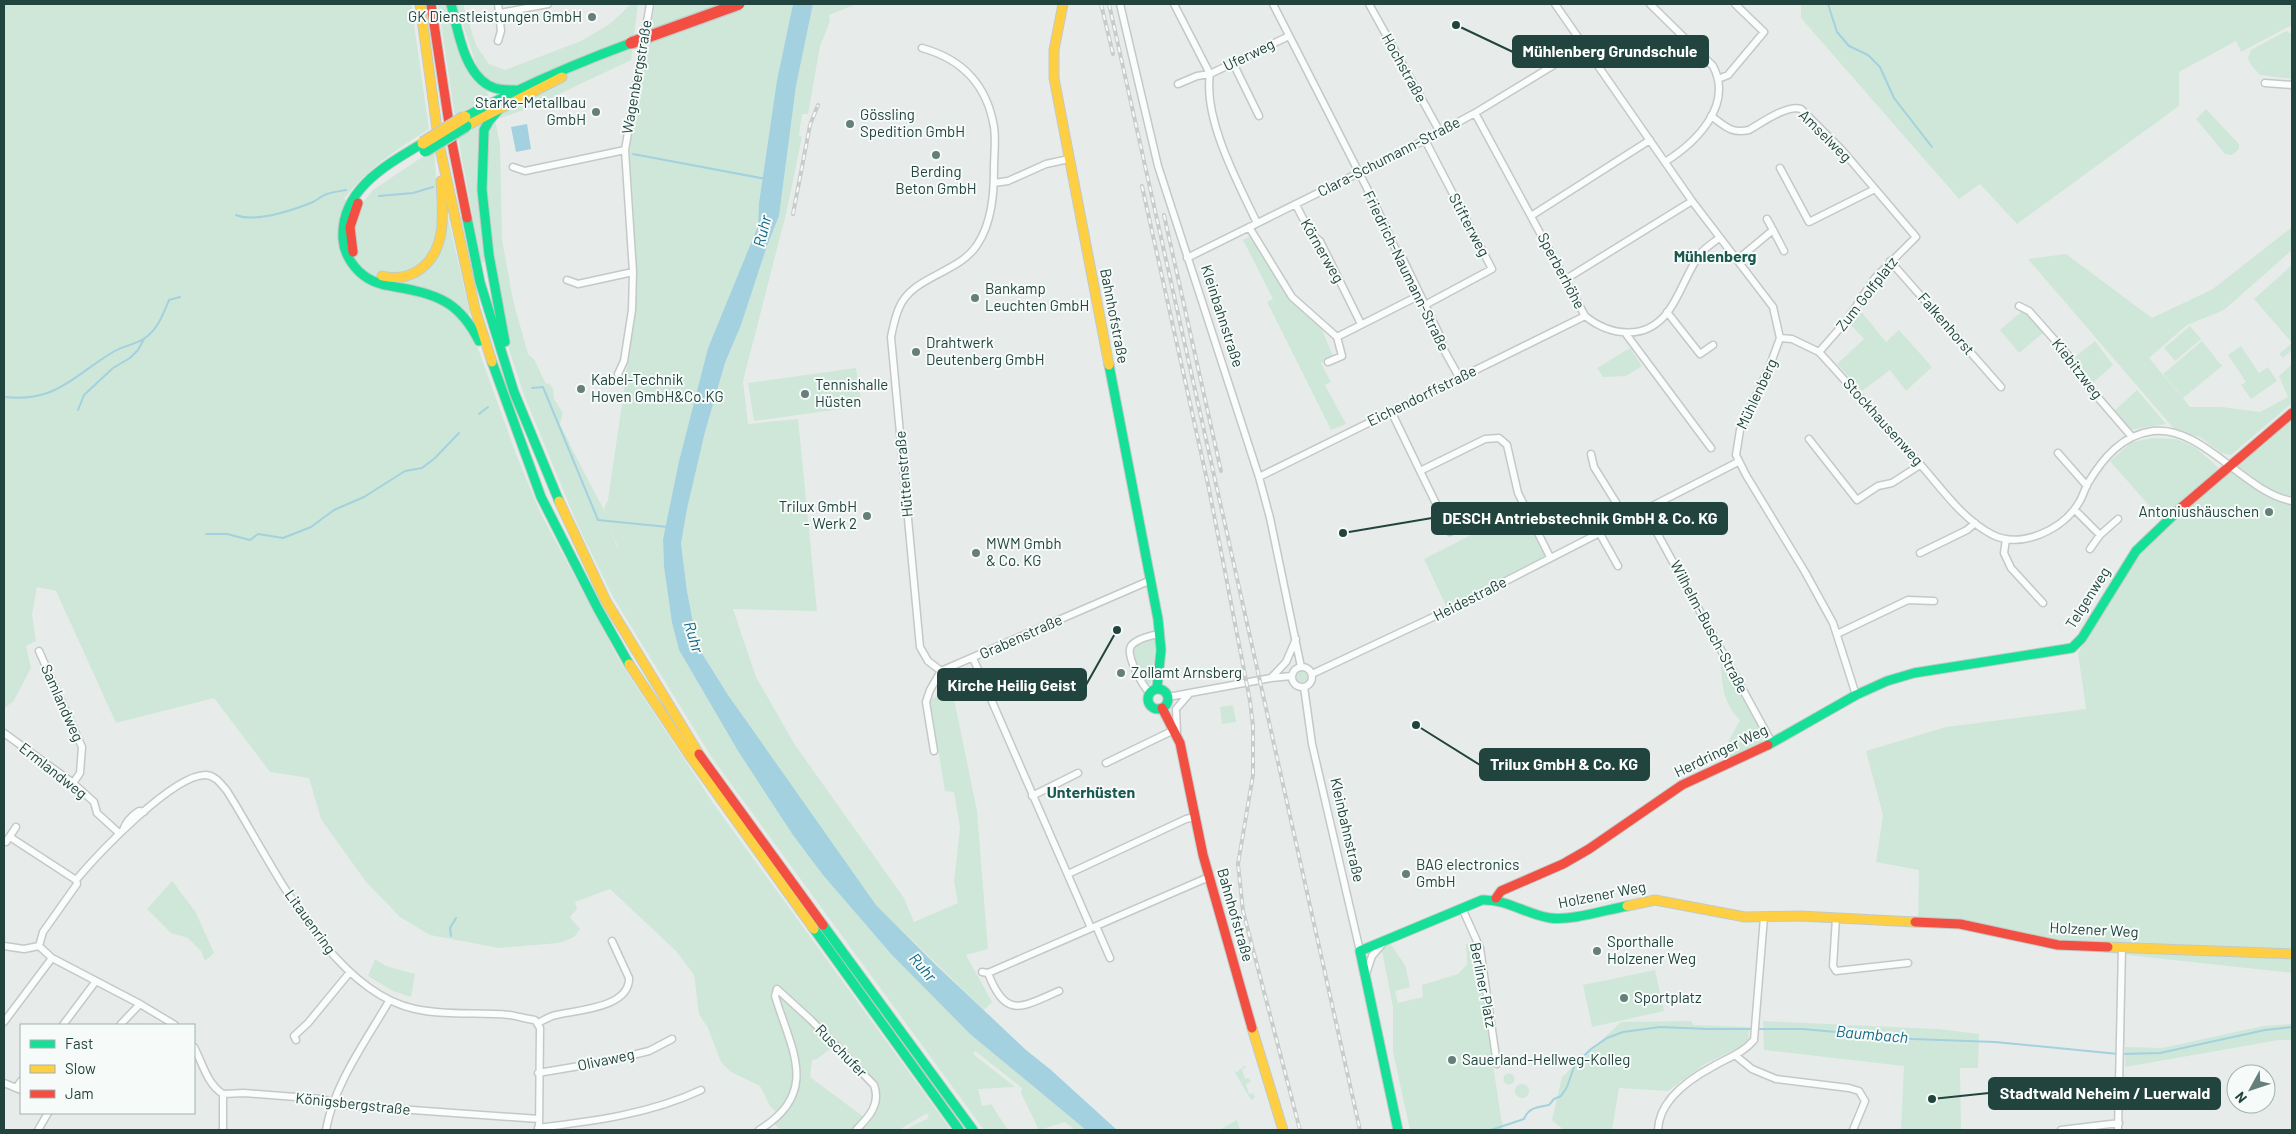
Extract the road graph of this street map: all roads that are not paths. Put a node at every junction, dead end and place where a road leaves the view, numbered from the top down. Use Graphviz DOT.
graph roads {
  1 [pos="420,4"];
  2 [pos="431,4"];
  3 [pos="452,4"];
  4 [pos="498,4"];
  5 [pos="548,4"];
  6 [pos="650,4"];
  7 [pos="740,4"];
  8 [pos="1063,4"];
  9 [pos="1120,4"];
  10 [pos="1174,4"];
  11 [pos="1273,4"];
  12 [pos="1369,4"];
  13 [pos="1555,4"];
  14 [pos="1650,4"];
  15 [pos="1735,4"];
  16 [pos="500,13"];
  17 [pos="1288,36"];
  18 [pos="498,41"];
  19 [pos="1689,42"];
  20 [pos="626,45"];
  21 [pos="1585,46"];
  22 [pos="922,48"];
  23 [pos="1665,60"];
  24 [pos="1233,64"];
  25 [pos="1210,74"];
  26 [pos="1718,79"];
  27 [pos="2265,83"];
  28 [pos="1178,84"];
  29 [pos="2292,85"];
  30 [pos="515,90"];
  31 [pos="500,108"];
  32 [pos="1475,113"];
  33 [pos="1259,116"];
  34 [pos="1711,116"];
  35 [pos="465,122"];
  36 [pos="1440,132"];
  37 [pos="1425,140"];
  38 [pos="1650,140"];
  39 [pos="439,144"];
  40 [pos="424,147"];
  41 [pos="624,150"];
  42 [pos="1069,158"];
  43 [pos="1664,162"];
  44 [pos="513,167"];
  45 [pos="1780,168"];
  46 [pos="1358,172"];
  47 [pos="994,183"];
  48 [pos="1875,189"];
  49 [pos="1692,201"];
  50 [pos="1296,205"];
  51 [pos="1531,216"];
  52 [pos="1767,219"];
  53 [pos="1258,224"];
  54 [pos="1249,228"];
  55 [pos="1773,230"];
  56 [pos="1916,237"];
  57 [pos="1719,238"];
  58 [pos="1784,250"];
  59 [pos="1187,258"];
  60 [pos="1738,260"];
  61 [pos="1890,261"];
  62 [pos="633,272"];
  63 [pos="1566,279"];
  64 [pos="567,280"];
  65 [pos="1420,295"];
  66 [pos="1424,305"];
  67 [pos="2019,306"];
  68 [pos="1667,312"];
  69 [pos="1585,316"];
  70 [pos="1361,324"];
  71 [pos="1626,334"];
  72 [pos="1337,337"];
  73 [pos="1780,338"];
  74 [pos="1713,345"];
  75 [pos="1819,352"];
  76 [pos="1328,362"];
  77 [pos="618,374"];
  78 [pos="1459,377"];
  79 [pos="2001,387"];
  80 [pos="514,392"];
  81 [pos="503,397"];
  82 [pos="1391,411"];
  83 [pos="2292,413"];
  84 [pos="2132,437"];
  85 [pos="1809,439"];
  86 [pos="1711,448"];
  87 [pos="2058,453"];
  88 [pos="1591,454"];
  89 [pos="1738,462"];
  90 [pos="1920,465"];
  91 [pos="2230,465"];
  92 [pos="1420,471"];
  93 [pos="1259,476"];
  94 [pos="2086,486"];
  95 [pos="2292,501"];
  96 [pos="2074,510"];
  97 [pos="1645,511"];
  98 [pos="2118,519"];
  99 [pos="1627,520"];
  100 [pos="1975,523"];
  101 [pos="1450,532"];
  102 [pos="1600,534"];
  103 [pos="2100,535"];
  104 [pos="2006,539"];
  105 [pos="2090,549"];
  106 [pos="1920,553"];
  107 [pos="1550,557"];
  108 [pos="1618,566"];
  109 [pos="1151,580"];
  110 [pos="1934,601"];
  111 [pos="2043,603"];
  112 [pos="1160,634"];
  113 [pos="1837,634"];
  114 [pos="1296,638"];
  115 [pos="39,651"];
  116 [pos="973,658"];
  117 [pos="1301,667"];
  118 [pos="941,670"];
  119 [pos="1312,674"];
  120 [pos="1292,676"];
  121 [pos="1271,678"];
  122 [pos="1304,687"];
  123 [pos="1153,690"];
  124 [pos="1189,694"];
  125 [pos="1856,695"];
  126 [pos="1168,697"];
  127 [pos="1162,708"];
  128 [pos="4,733"];
  129 [pos="1175,733"];
  130 [pos="1772,743"];
  131 [pos="934,752"];
  132 [pos="1106,763"];
  133 [pos="1078,774"];
  134 [pos="73,783"];
  135 [pos="1032,796"];
  136 [pos="1195,817"];
  137 [pos="16,827"];
  138 [pos="121,831"];
  139 [pos="1068,874"];
  140 [pos="1209,877"];
  141 [pos="76,880"];
  142 [pos="1496,898"];
  143 [pos="1462,908"];
  144 [pos="1764,917"];
  145 [pos="1836,918"];
  146 [pos="1093,927"];
  147 [pos="1385,940"];
  148 [pos="612,941"];
  149 [pos="4,946"];
  150 [pos="39,946"];
  151 [pos="2122,947"];
  152 [pos="1360,951"];
  153 [pos="2292,954"];
  154 [pos="52,958"];
  155 [pos="1110,958"];
  156 [pos="1908,964"];
  157 [pos="350,972"];
  158 [pos="1366,978"];
  159 [pos="96,981"];
  160 [pos="1059,991"];
  161 [pos="389,1001"];
  162 [pos="140,1004"];
  163 [pos="4,1022"];
  164 [pos="538,1023"];
  165 [pos="64,1024"];
  166 [pos="121,1024"];
  167 [pos="172,1024"];
  168 [pos="672,1039"];
  169 [pos="296,1040"];
  170 [pos="195,1049"];
  171 [pos="1736,1056"];
  172 [pos="1497,1064"];
  173 [pos="538,1072"];
  174 [pos="4,1083"];
  175 [pos="19,1089"];
  176 [pos="701,1090"];
  177 [pos="223,1094"];
  178 [pos="333,1104"];
  179 [pos="47,1114"];
  180 [pos="539,1119"];
  181 [pos="2118,1127"];
  182 [pos="539,1129"];
  183 [pos="38,1130"];
  184 [pos="223,1130"];
  185 [pos="326,1130"];
  186 [pos="759,1130"];
  187 [pos="856,1130"];
  188 [pos="959,1130"];
  189 [pos="973,1130"];
  190 [pos="1283,1130"];
  191 [pos="1398,1130"];
  192 [pos="1658,1130"];
  193 [pos="1853,1130"];
  194 [pos="2061,1130"];
  1 -- 39 [label="main road"];
  2 -- 80 [label="main road"];
  3 -- 30 [label="main road"];
  4 -- 16 [label="street"];
  5 -- 16 [label="street"];
  6 -- 41 [label="street, Wagenbergstraße"];
  7 -- 20 [label="main road, bridge"];
  8 -- 42 [label="main road, Bahnhofstraße"];
  9 -- 59 [label="street, Kleinbahnstraße"];
  10 -- 25 [label="street, Uferweg"];
  11 -- 17 [label="street, Friedrich-Naumann-Straße"];
  12 -- 36 [label="street, Hochstraße"];
  13 -- 21 [label="street"];
  14 -- 19 [label="street"];
  15 -- 26 [label="street"];
  16 -- 18 [label="street"];
  17 -- 24 [label="street, Uferweg"];
  17 -- 46 [label="street, Friedrich-Naumann-Straße"];
  19 -- 23 [label="street"];
  19 -- 26 [label="street"];
  20 -- 30 [label="main road"];
  20 -- 31 [label="main road"];
  21 -- 32 [label="street, Clara-Schumann-Straße"];
  21 -- 38 [label="street"];
  22 -- 47 [label="street, Hüttenstraße"];
  24 -- 25 [label="street, Uferweg"];
  24 -- 33 [label="street"];
  25 -- 28 [label="street, Uferweg"];
  25 -- 53 [label="street"];
  26 -- 34 [label="street"];
  27 -- 29 [label="street"];
  30 -- 35 [label="main road"];
  31 -- 35 [label="main road"];
  31 -- 80 [label="main road"];
  32 -- 36 [label="street, Clara-Schumann-Straße"];
  32 -- 51 [label="street, Sperberhöhe"];
  34 -- 43 [label="street"];
  34 -- 48 [label="street, Amselweg"];
  35 -- 40 [label="main road, bridge"];
  36 -- 37 [label="street, Clara-Schumann-Straße"];
  37 -- 46 [label="street, Clara-Schumann-Straße"];
  37 -- 66 [label="street, Stifterweg"];
  38 -- 43 [label="street"];
  38 -- 51 [label="street"];
  39 -- 40 [label="main road"];
  39 -- 81 [label="main road"];
  40 -- 81 [label="main road"];
  41 -- 44 [label="street, Wagenbergstraße"];
  41 -- 62 [label="street, Wagenbergstraße"];
  42 -- 47 [label="street"];
  42 -- 109 [label="main road, Bahnhofstraße"];
  43 -- 49 [label="street"];
  45 -- 48 [label="street"];
  46 -- 50 [label="street, Clara-Schumann-Straße"];
  46 -- 65 [label="street, Friedrich-Naumann-Straße"];
  47 -- 118 [label="street, Hüttenstraße"];
  48 -- 56 [label="street, Amselweg"];
  49 -- 57 [label="street"];
  49 -- 63 [label="street"];
  50 -- 53 [label="street, Clara-Schumann-Straße"];
  50 -- 70 [label="street, Körnerweg"];
  51 -- 63 [label="street, Sperberhöhe"];
  52 -- 55 [label="street"];
  53 -- 54 [label="street, Clara-Schumann-Straße"];
  54 -- 59 [label="street, Clara-Schumann-Straße"];
  54 -- 72 [label="street"];
  55 -- 58 [label="street"];
  55 -- 60 [label="street"];
  56 -- 61 [label="street, Zum Golfplatz"];
  57 -- 60 [label="street"];
  57 -- 68 [label="street"];
  59 -- 93 [label="street, Kleinbahnstraße"];
  60 -- 73 [label="street"];
  61 -- 75 [label="street, Zum Golfplatz"];
  61 -- 79 [label="street, Falkenhorst"];
  62 -- 64 [label="street"];
  62 -- 77 [label="street, Wagenbergstraße"];
  63 -- 69 [label="street, Sperberhöhe"];
  65 -- 66 [label="street, Friedrich-Naumann-Straße"];
  65 -- 70 [label="street"];
  66 -- 78 [label="street, Friedrich-Naumann-Straße"];
  67 -- 84 [label="street, Kiebitzweg"];
  68 -- 71 [label="street"];
  68 -- 74 [label="street"];
  69 -- 71 [label="street, Sperberhöhe"];
  69 -- 78 [label="street, Eichendorffstraße"];
  70 -- 72 [label="street"];
  71 -- 86 [label="street"];
  72 -- 76 [label="street"];
  73 -- 75 [label="street, Stockhausenweg"];
  73 -- 89 [label="street, Mühlenberg"];
  75 -- 90 [label="street, Stockhausenweg"];
  78 -- 82 [label="street, Eichendorffstraße"];
  80 -- 189 [label="main road"];
  81 -- 188 [label="main road"];
  82 -- 92 [label="street"];
  82 -- 93 [label="street, Eichendorffstraße"];
  83 -- 91 [label="main road, Telgenweg"];
  84 -- 91 [label="street"];
  84 -- 94 [label="street"];
  85 -- 90 [label="street"];
  87 -- 94 [label="street"];
  88 -- 99 [label="street"];
  89 -- 97 [label="street, Heidestraße"];
  89 -- 113 [label="street, Mühlenberg"];
  90 -- 100 [label="street, Stockhausenweg"];
  91 -- 95 [label="street"];
  91 -- 125 [label="main road, Telgenweg"];
  92 -- 101 [label="street"];
  92 -- 107 [label="street"];
  93 -- 114 [label="street, Kleinbahnstraße"];
  94 -- 96 [label="street"];
  96 -- 103 [label="street"];
  96 -- 104 [label="street"];
  97 -- 99 [label="street, Heidestraße"];
  97 -- 130 [label="street, Wilhelm-Busch-Straße"];
  98 -- 103 [label="street"];
  99 -- 102 [label="street, Heidestraße"];
  100 -- 104 [label="street, Stockhausenweg"];
  100 -- 106 [label="street"];
  102 -- 107 [label="street, Heidestraße"];
  102 -- 108 [label="street"];
  103 -- 105 [label="street"];
  104 -- 111 [label="street"];
  107 -- 119 [label="street, Heidestraße"];
  109 -- 112 [label="main road, Bahnhofstraße"];
  109 -- 116 [label="street, Grabenstraße"];
  110 -- 113 [label="street"];
  112 -- 123 [label="main road, Bahnhofstraße"];
  112 -- 123 [label="street, Bahnhofstraße"];
  113 -- 125 [label="street, Mühlenberg"];
  114 -- 117 [label="street, Kleinbahnstraße"];
  114 -- 121 [label="street"];
  115 -- 134 [label="street, Samlandweg"];
  116 -- 118 [label="street, Grabenstraße"];
  116 -- 135 [label="street"];
  117 -- 119 [label="street"];
  117 -- 120 [label="street"];
  118 -- 131 [label="street"];
  119 -- 122 [label="street"];
  120 -- 121 [label="street"];
  120 -- 122 [label="street"];
  121 -- 124 [label="street"];
  122 -- 152 [label="street, Kleinbahnstraße"];
  123 -- 126 [label="main road, Bahnhofstraße"];
  123 -- 127 [label="main road, Bahnhofstraße"];
  124 -- 126 [label="street"];
  124 -- 129 [label="street"];
  125 -- 130 [label="main road, Herdringer Weg"];
  126 -- 127 [label="main road"];
  127 -- 129 [label="main road, Bahnhofstraße"];
  128 -- 134 [label="street, Ermlandweg"];
  129 -- 132 [label="street"];
  129 -- 136 [label="main road, Bahnhofstraße"];
  130 -- 142 [label="main road, Herdringer Weg"];
  133 -- 135 [label="street"];
  134 -- 138 [label="street, Ermlandweg"];
  135 -- 139 [label="street"];
  136 -- 139 [label="street"];
  136 -- 140 [label="main road, Bahnhofstraße"];
  137 -- 141 [label="street"];
  138 -- 141 [label="street, Litauenring"];
  138 -- 157 [label="street, Litauenring"];
  139 -- 146 [label="street"];
  140 -- 146 [label="street"];
  140 -- 190 [label="main road, Bahnhofstraße"];
  141 -- 150 [label="street, Litauenring"];
  142 -- 143 [label="main road, Herdringer Weg"];
  142 -- 144 [label="main road, Holzener Weg"];
  143 -- 147 [label="main road, Herdringer Weg"];
  143 -- 172 [label="street, Berliner Platz"];
  144 -- 145 [label="main road, Holzener Weg"];
  144 -- 171 [label="street"];
  145 -- 151 [label="main road, Holzener Weg"];
  145 -- 156 [label="street"];
  146 -- 155 [label="street"];
  146 -- 160 [label="street"];
  147 -- 152 [label="main road, Herdringer Weg"];
  147 -- 158 [label="street, Kleinbahnstraße"];
  148 -- 164 [label="street"];
  149 -- 150 [label="street"];
  150 -- 154 [label="street"];
  151 -- 153 [label="main road, Holzener Weg"];
  151 -- 181 [label="street"];
  152 -- 158 [label="main road, Kleinbahnstraße"];
  154 -- 159 [label="street"];
  154 -- 163 [label="street"];
  157 -- 161 [label="street, Litauenring"];
  157 -- 169 [label="street"];
  158 -- 191 [label="main road, Kleinbahnstraße"];
  159 -- 162 [label="street"];
  159 -- 165 [label="street"];
  161 -- 164 [label="street, Litauenring"];
  161 -- 178 [label="street"];
  162 -- 166 [label="street"];
  162 -- 167 [label="street"];
  164 -- 173 [label="street"];
  168 -- 173 [label="street, Olivaweg"];
  170 -- 177 [label="street"];
  171 -- 192 [label="street"];
  171 -- 193 [label="street"];
  173 -- 180 [label="street"];
  174 -- 175 [label="street"];
  176 -- 182 [label="street"];
  177 -- 178 [label="street, Königsbergstraße"];
  177 -- 184 [label="street"];
  178 -- 180 [label="street, Königsbergstraße"];
  178 -- 185 [label="street"];
  179 -- 183 [label="street"];
  180 -- 182 [label="street"];
  181 -- 194 [label="street"];
  186 -- 187 [label="street, Ruschufer"];
}
